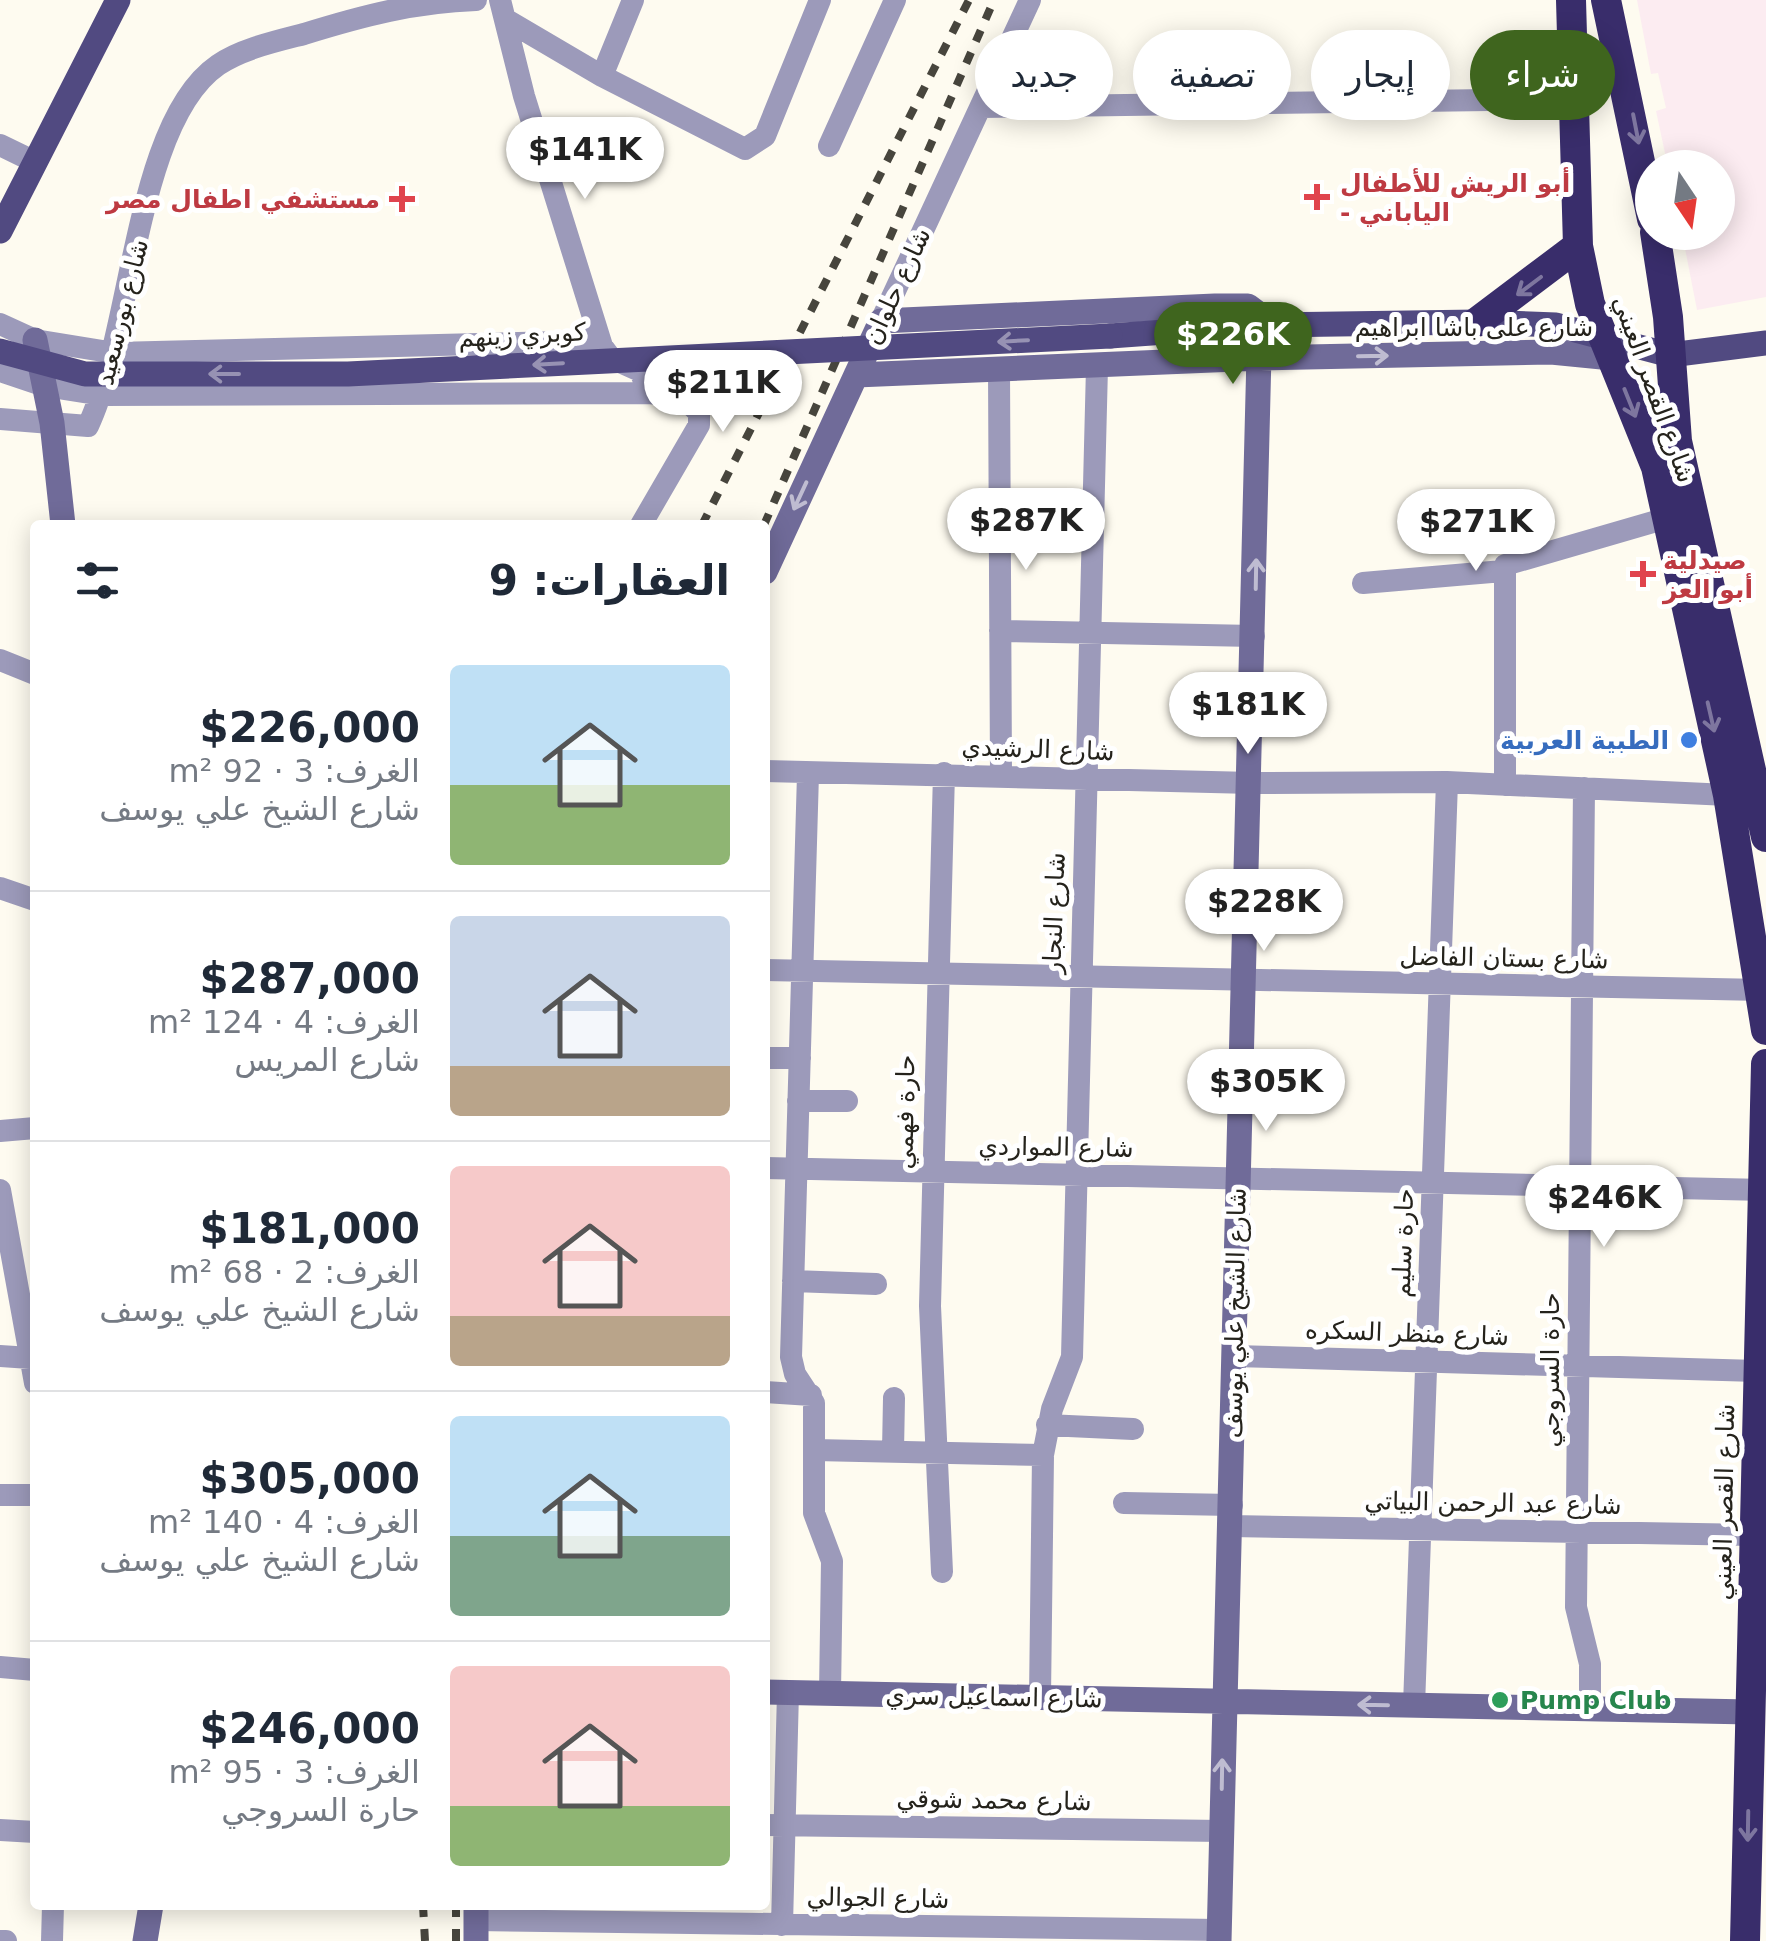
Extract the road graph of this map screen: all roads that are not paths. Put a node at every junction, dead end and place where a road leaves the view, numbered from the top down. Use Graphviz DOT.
graph roads {
  1 [pos="118,0"];
  2 [pos="476,0"];
  3 [pos="634,0"];
  4 [pos="820,0"];
  5 [pos="895,0"];
  6 [pos="1030,0"];
  7 [pos="1570,0"];
  8 [pos="1606,0"];
  9 [pos="502,10"];
  10 [pos="1016,30"];
  11 [pos="1570,30"];
  12 [pos="602,76"];
  13 [pos="1470,100"];
  14 [pos="1113,104"];
  15 [pos="975,119"];
  16 [pos="1572,120"];
  17 [pos="0,145"];
  18 [pos="829,146"];
  19 [pos="1637,150"];
  20 [pos="34,162"];
  21 [pos="0,231"];
  22 [pos="1578,246"];
  23 [pos="1657,250"];
  24 [pos="881,322"];
  25 [pos="1477,322"];
  26 [pos="0,324"];
  27 [pos="1262,326"];
  28 [pos="1110,336"];
  29 [pos="36,340"];
  30 [pos="600,341"];
  31 [pos="1766,343"];
  32 [pos="1607,347"];
  33 [pos="0,352"];
  34 [pos="115,353"];
  35 [pos="1670,355"];
  36 [pos="1260,358"];
  37 [pos="1097,368"];
  38 [pos="0,371"];
  39 [pos="999,371"];
  40 [pos="856,375"];
  41 [pos="45,386"];
  42 [pos="650,393"];
  43 [pos="102,395"];
  44 [pos="0,418"];
  45 [pos="52,423"];
  46 [pos="1667,518"];
  47 [pos="62,520"];
  48 [pos="643,520"];
  49 [pos="770,561"];
  50 [pos="1503,571"];
  51 [pos="1363,583"];
  52 [pos="1000,632"];
  53 [pos="1089,633"];
  54 [pos="1254,636"];
  55 [pos="0,660"];
  56 [pos="30,672"];
  57 [pos="770,771"];
  58 [pos="808,774"];
  59 [pos="944,774"];
  60 [pos="1001,775"];
  61 [pos="1085,777"];
  62 [pos="1448,782"];
  63 [pos="1252,783"];
  64 [pos="1505,785"];
  65 [pos="1584,788"];
  66 [pos="1728,795"];
  67 [pos="1766,837"];
  68 [pos="0,888"];
  69 [pos="30,898"];
  70 [pos="770,970"];
  71 [pos="802,971"];
  72 [pos="936,974"];
  73 [pos="1080,977"];
  74 [pos="1242,980"];
  75 [pos="1440,984"];
  76 [pos="1580,987"];
  77 [pos="1764,990"];
  78 [pos="1766,1030"];
  79 [pos="770,1058"];
  80 [pos="800,1058"];
  81 [pos="1766,1064"];
  82 [pos="798,1101"];
  83 [pos="847,1101"];
  84 [pos="30,1128"];
  85 [pos="0,1131"];
  86 [pos="770,1168"];
  87 [pos="796,1169"];
  88 [pos="931,1172"];
  89 [pos="1074,1175"];
  90 [pos="1238,1178"];
  91 [pos="1433,1183"];
  92 [pos="1578,1187"];
  93 [pos="0,1190"];
  94 [pos="1764,1190"];
  95 [pos="793,1281"];
  96 [pos="876,1284"];
  97 [pos="0,1356"];
  98 [pos="1234,1356"];
  99 [pos="30,1358"];
  100 [pos="1427,1362"];
  101 [pos="1578,1366"];
  102 [pos="1757,1371"];
  103 [pos="770,1392"];
  104 [pos="811,1394"];
  105 [pos="894,1398"];
  106 [pos="1047,1425"];
  107 [pos="1133,1430"];
  108 [pos="815,1450"];
  109 [pos="893,1451"];
  110 [pos="940,1451"];
  111 [pos="1043,1454"];
  112 [pos="0,1495"];
  113 [pos="30,1496"];
  114 [pos="1124,1503"];
  115 [pos="1232,1515"];
  116 [pos="1421,1529"];
  117 [pos="1576,1532"];
  118 [pos="1754,1535"];
  119 [pos="942,1572"];
  120 [pos="0,1667"];
  121 [pos="30,1670"];
  122 [pos="776,1692"];
  123 [pos="830,1693"];
  124 [pos="1040,1698"];
  125 [pos="1223,1702"];
  126 [pos="1414,1706"];
  127 [pos="1590,1710"];
  128 [pos="1750,1712"];
  129 [pos="775,1825"];
  130 [pos="0,1830"];
  131 [pos="1222,1831"];
  132 [pos="30,1832"];
  133 [pos="53,1910"];
  134 [pos="150,1910"];
  135 [pos="476,1922"];
  136 [pos="782,1924"];
  137 [pos="1219,1936"];
  138 [pos="52,1941"];
  139 [pos="145,1941"];
  140 [pos="1745,1941"];
  1 -- 20 [label="main road"];
  2 -- 34 [label="street, شارع بورسعيد"];
  3 -- 12 [label="street"];
  4 -- 12 [label="street"];
  5 -- 18 [label="street"];
  6 -- 10 [label="street, شارع حلوان"];
  7 -- 11 [label="highway, شارع القصر العيني"];
  8 -- 19 [label="highway, one-way"];
  9 -- 12 [label="street"];
  9 -- 30 [label="street"];
  13 -- 14 [label="street"];
  15 -- 24 [label="street, شارع حلوان"];
  16 -- 22 [label="highway, شارع القصر العيني"];
  17 -- 20 [label="street"];
  20 -- 21 [label="main road"];
  22 -- 25 [label="highway, one-way"];
  22 -- 32 [label="highway, شارع القصر العيني"];
  23 -- 35 [label="highway, شارع القصر العيني"];
  24 -- 27 [label="street, شارع على باشا ابراهيم"];
  24 -- 40 [label="street, شارع حلوان"];
  25 -- 27 [label="main road, شارع على باشا ابراهيم"];
  25 -- 32 [label="main road, شارع على باشا ابراهيم"];
  26 -- 29 [label="street"];
  27 -- 28 [label="main road, شارع على باشا ابراهيم"];
  27 -- 36 [label="street, شارع الشيخ علي يوسف"];
  28 -- 33 [label="main road, كوبري زينهم, one-way, bridge"];
  29 -- 34 [label="street"];
  29 -- 41 [label="street"];
  30 -- 34 [label="street"];
  30 -- 42 [label="street"];
  31 -- 35 [label="main road, شارع على باشا ابراهيم"];
  32 -- 35 [label="main road, شارع على باشا ابراهيم"];
  36 -- 32 [label="street, شارع على باشا ابراهيم, one-way"];
  32 -- 46 [label="highway, شارع القصر العيني, one-way"];
  34 -- 43 [label="street, شارع بورسعيد"];
  35 -- 67 [label="highway, شارع القصر العيني"];
  36 -- 37 [label="street, شارع على باشا ابراهيم"];
  54 -- 36 [label="street, شارع الشيخ علي يوسف, one-way"];
  37 -- 39 [label="street, شارع على باشا ابراهيم"];
  37 -- 53 [label="street, شارع النجار"];
  38 -- 41 [label="street"];
  39 -- 40 [label="street, شارع على باشا ابراهيم"];
  39 -- 52 [label="street"];
  40 -- 49 [label="street, شارع حلوان, one-way"];
  41 -- 43 [label="street"];
  41 -- 45 [label="street"];
  42 -- 43 [label="street"];
  42 -- 48 [label="street"];
  43 -- 45 [label="street, شارع بورسعيد"];
  44 -- 45 [label="street"];
  45 -- 47 [label="street"];
  46 -- 50 [label="street"];
  46 -- 66 [label="highway, شارع القصر العيني, one-way"];
  50 -- 51 [label="street"];
  50 -- 64 [label="street"];
  52 -- 53 [label="street"];
  52 -- 60 [label="street"];
  53 -- 54 [label="street"];
  53 -- 61 [label="street, شارع النجار"];
  54 -- 63 [label="street, شارع الشيخ علي يوسف"];
  55 -- 56 [label="street"];
  57 -- 58 [label="street, شارع الرشيدي"];
  58 -- 59 [label="street, شارع الرشيدي"];
  58 -- 71 [label="street"];
  59 -- 60 [label="street, شارع الرشيدي"];
  59 -- 72 [label="street, حارة فهمي"];
  60 -- 61 [label="street, شارع الرشيدي"];
  61 -- 63 [label="street, شارع الرشيدي"];
  61 -- 73 [label="street, شارع النجار"];
  62 -- 63 [label="street, شارع الرشيدي"];
  62 -- 64 [label="street, شارع الرشيدي"];
  62 -- 75 [label="street, حارة سليم"];
  63 -- 74 [label="street, شارع الشيخ علي يوسف"];
  64 -- 65 [label="street, شارع الرشيدي"];
  65 -- 66 [label="street, شارع الرشيدي"];
  65 -- 76 [label="street, حارة السروجي"];
  66 -- 77 [label="highway, شارع القصر العيني"];
  68 -- 69 [label="street"];
  70 -- 71 [label="street, شارع بستان الفاضل"];
  71 -- 72 [label="street, شارع بستان الفاضل"];
  71 -- 80 [label="street"];
  72 -- 73 [label="street, شارع بستان الفاضل"];
  72 -- 88 [label="street, حارة فهمي"];
  73 -- 74 [label="street, شارع بستان الفاضل"];
  73 -- 89 [label="street, شارع النجار"];
  74 -- 75 [label="street, شارع بستان الفاضل"];
  74 -- 90 [label="street, شارع الشيخ علي يوسف"];
  75 -- 76 [label="street, شارع بستان الفاضل"];
  75 -- 91 [label="street, حارة سليم"];
  76 -- 77 [label="street, شارع بستان الفاضل"];
  76 -- 92 [label="street, حارة السروجي"];
  77 -- 78 [label="highway, شارع القصر العيني"];
  79 -- 80 [label="street"];
  80 -- 82 [label="street"];
  81 -- 94 [label="highway, شارع القصر العيني"];
  82 -- 83 [label="street"];
  82 -- 87 [label="street"];
  84 -- 85 [label="street"];
  86 -- 87 [label="street, شارع المواردي"];
  87 -- 88 [label="street, شارع المواردي"];
  87 -- 95 [label="street"];
  88 -- 89 [label="street, شارع المواردي"];
  88 -- 110 [label="street, حارة فهمي"];
  89 -- 90 [label="street, شارع المواردي"];
  89 -- 106 [label="street, شارع النجار"];
  90 -- 91 [label="street, شارع المواردي"];
  90 -- 98 [label="street, شارع الشيخ علي يوسف"];
  91 -- 92 [label="street, شارع المواردي"];
  91 -- 100 [label="street, حارة سليم"];
  92 -- 94 [label="street, شارع المواردي"];
  92 -- 101 [label="street, حارة السروجي"];
  93 -- 99 [label="street"];
  94 -- 102 [label="highway, شارع القصر العيني"];
  95 -- 96 [label="street"];
  95 -- 104 [label="street"];
  97 -- 99 [label="street"];
  98 -- 100 [label="street, شارع منظر السكره"];
  98 -- 115 [label="street, شارع الشيخ علي يوسف"];
  100 -- 101 [label="street, شارع منظر السكره"];
  100 -- 116 [label="street, حارة سليم"];
  101 -- 102 [label="street, شارع منظر السكره"];
  101 -- 117 [label="street, حارة السروجي"];
  102 -- 118 [label="highway, شارع القصر العيني"];
  103 -- 104 [label="street"];
  104 -- 108 [label="street"];
  105 -- 109 [label="street"];
  106 -- 107 [label="street"];
  106 -- 111 [label="street, شارع النجار"];
  108 -- 109 [label="street"];
  108 -- 123 [label="street"];
  109 -- 110 [label="street"];
  110 -- 111 [label="street"];
  110 -- 119 [label="street, حارة فهمي"];
  111 -- 124 [label="street, شارع النجار"];
  112 -- 113 [label="street"];
  114 -- 115 [label="street, شارع عبد الرحمن البياتي"];
  115 -- 116 [label="street, شارع عبد الرحمن البياتي"];
  115 -- 125 [label="street, شارع الشيخ علي يوسف"];
  116 -- 117 [label="street, شارع عبد الرحمن البياتي"];
  116 -- 126 [label="street, حارة سليم"];
  117 -- 118 [label="street, شارع عبد الرحمن البياتي"];
  117 -- 127 [label="street, حارة السروجي"];
  118 -- 128 [label="highway, شارع القصر العيني"];
  120 -- 121 [label="street"];
  122 -- 123 [label="street, شارع اسماعيل سري"];
  122 -- 129 [label="street"];
  123 -- 124 [label="street, شارع اسماعيل سري"];
  124 -- 125 [label="street, شارع اسماعيل سري"];
  126 -- 125 [label="street, شارع اسماعيل سري, one-way"];
  131 -- 125 [label="street, شارع الشيخ علي يوسف, one-way"];
  126 -- 127 [label="street, شارع اسماعيل سري"];
  127 -- 128 [label="street, شارع اسماعيل سري"];
  128 -- 140 [label="highway, شارع القصر العيني, one-way"];
  129 -- 131 [label="street, شارع محمد شوقي"];
  129 -- 136 [label="street"];
  130 -- 132 [label="street"];
  131 -- 137 [label="street, شارع الشيخ علي يوسف"];
  133 -- 138 [label="street"];
  134 -- 139 [label="street"];
  135 -- 136 [label="street, شارع الجوالي"];
  136 -- 137 [label="street, شارع الجوالي"];
}
